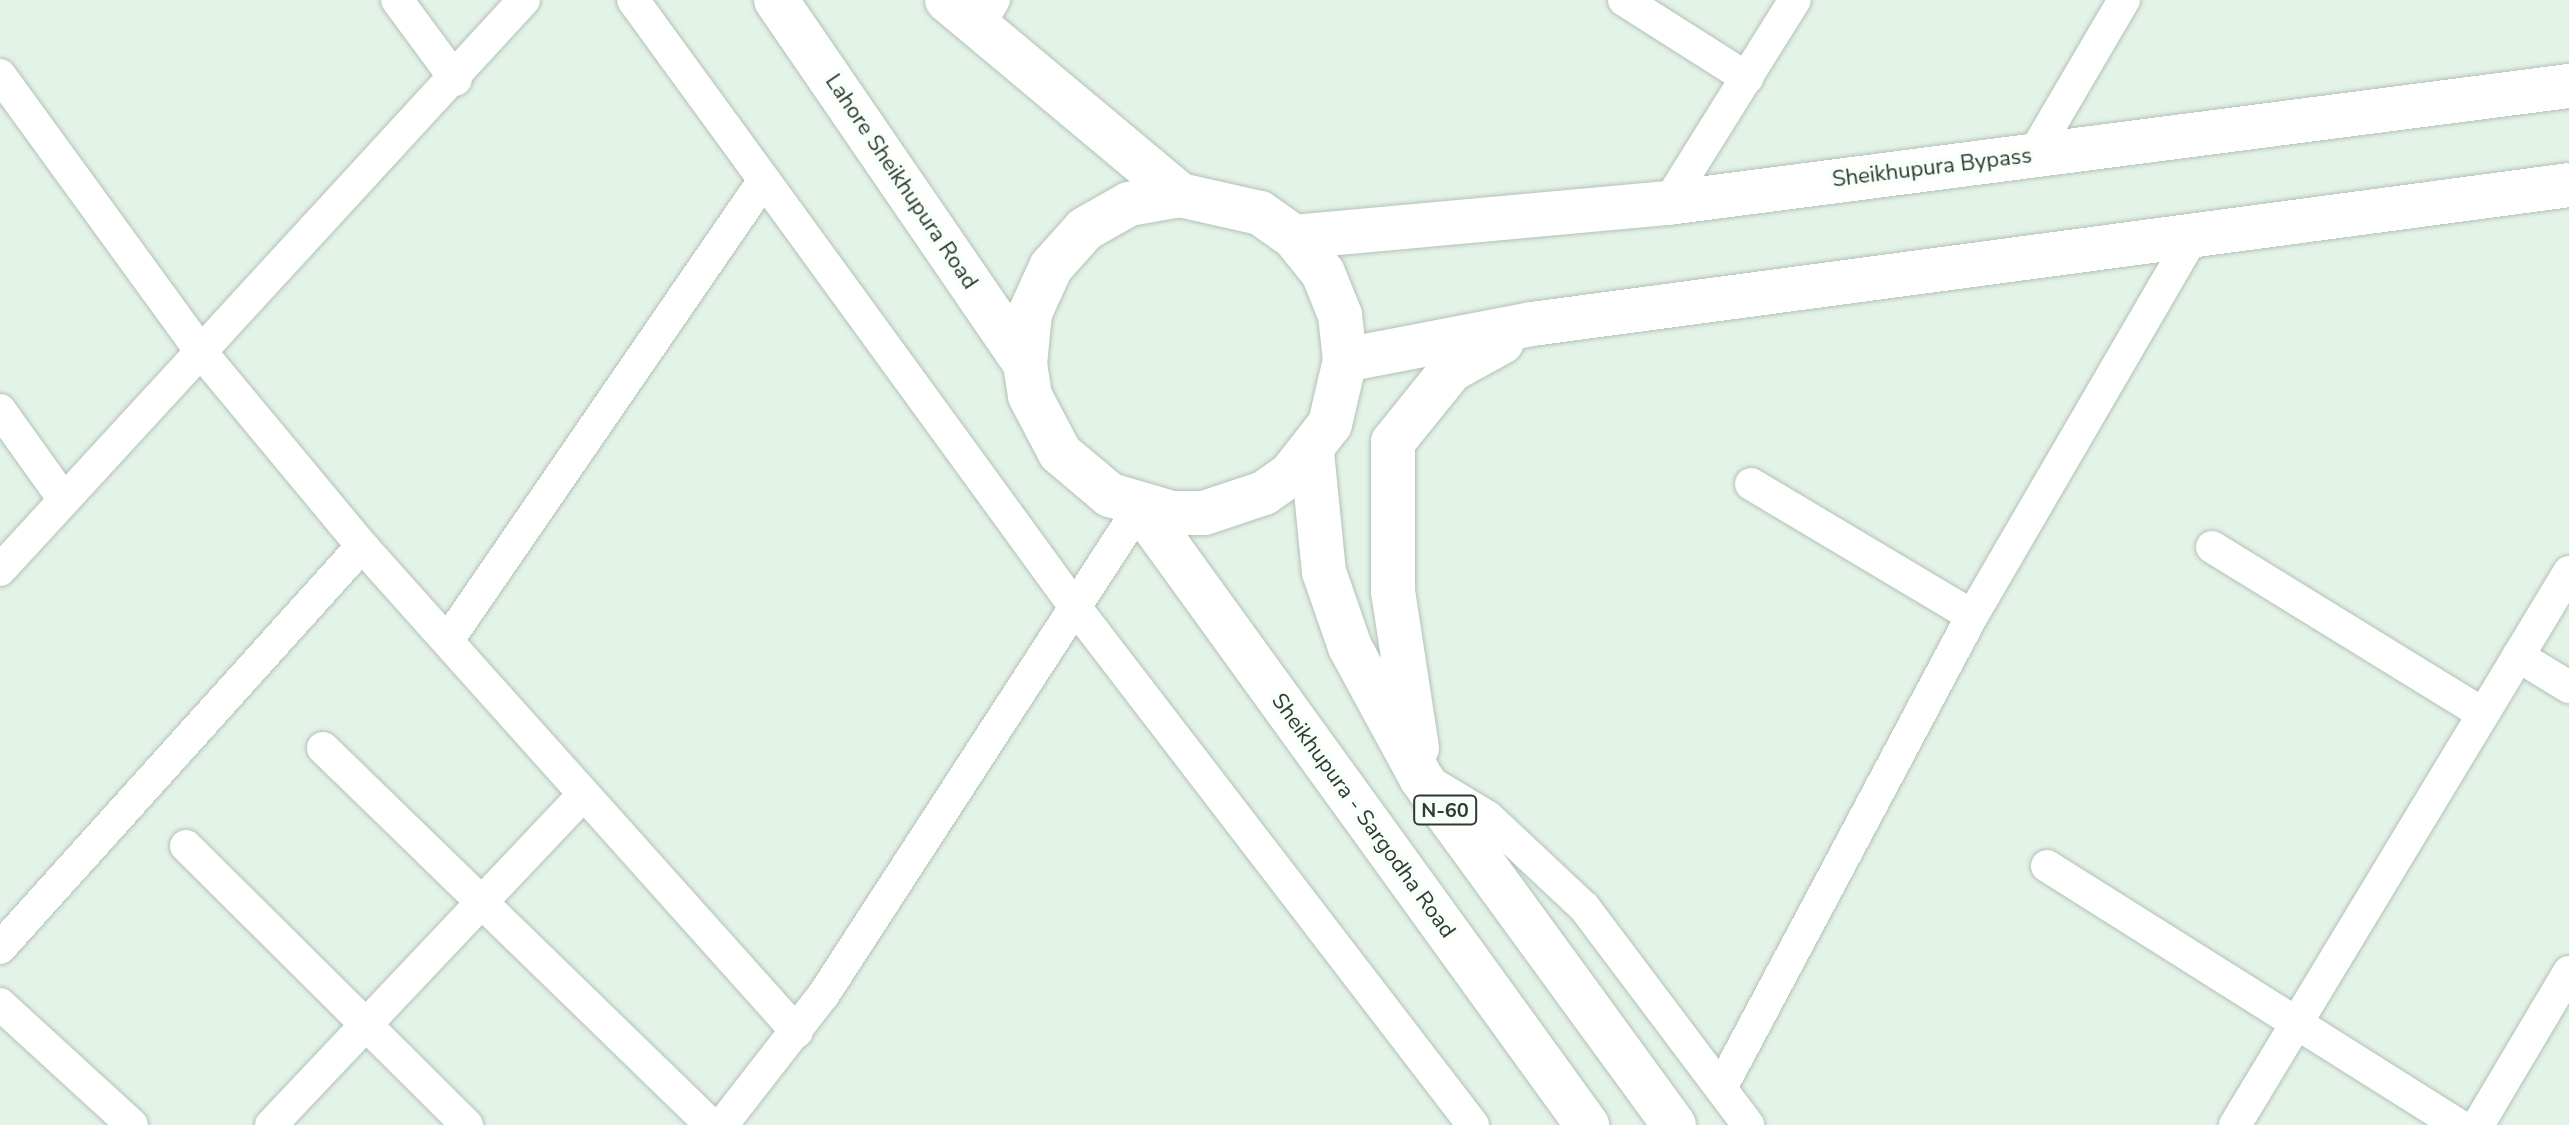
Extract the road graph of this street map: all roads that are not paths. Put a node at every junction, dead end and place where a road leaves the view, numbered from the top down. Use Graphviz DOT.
graph roads {
  1 [pos="397,0"];
  2 [pos="524,0"];
  3 [pos="633,0"];
  4 [pos="776,0"];
  5 [pos="1624,0"];
  6 [pos="1795,0"];
  7 [pos="2124,0"];
  8 [pos="973,9"];
  9 [pos="0,75"];
  10 [pos="1747,78"];
  11 [pos="456,80"];
  12 [pos="2569,86"];
  13 [pos="2033,155"];
  14 [pos="764,180"];
  15 [pos="2569,185"];
  16 [pos="1180,195"];
  17 [pos="1668,203"];
  18 [pos="1294,237"];
  19 [pos="2190,241"];
  20 [pos="1532,324"];
  21 [pos="201,352"];
  22 [pos="1345,360"];
  23 [pos="1025,364"];
  24 [pos="0,410"];
  25 [pos="1312,452"];
  26 [pos="1751,484"];
  27 [pos="62,497"];
  28 [pos="1140,507"];
  29 [pos="362,546"];
  30 [pos="2212,547"];
  31 [pos="0,570"];
  32 [pos="2569,572"];
  33 [pos="1072,603"];
  34 [pos="1972,616"];
  35 [pos="448,640"];
  36 [pos="2518,656"];
  37 [pos="2569,687"];
  38 [pos="2483,714"];
  39 [pos="323,748"];
  40 [pos="1421,778"];
  41 [pos="583,795"];
  42 [pos="186,846"];
  43 [pos="2047,866"];
  44 [pos="482,902"];
  45 [pos="0,948"];
  46 [pos="2569,972"];
  47 [pos="0,1004"];
  48 [pos="2296,1023"];
  49 [pos="366,1025"];
  50 [pos="797,1032"];
  51 [pos="1721,1088"];
  52 [pos="132,1125"];
  53 [pos="271,1125"];
  54 [pos="467,1125"];
  55 [pos="711,1125"];
  56 [pos="722,1125"];
  57 [pos="1473,1125"];
  58 [pos="1587,1125"];
  59 [pos="1674,1125"];
  60 [pos="1748,1125"];
  61 [pos="2235,1125"];
  62 [pos="2459,1125"];
  63 [pos="2478,1125"];
  1 -- 11 [label="street"];
  2 -- 11 [label="street"];
  3 -- 14 [label="street"];
  4 -- 23 [label="highway, Lahore Sheikhupura Road"];
  5 -- 10 [label="street"];
  6 -- 10 [label="street"];
  7 -- 13 [label="street"];
  8 -- 16 [label="highway"];
  9 -- 21 [label="street"];
  10 -- 17 [label="street"];
  11 -- 21 [label="street"];
  12 -- 13 [label="highway, Sheikhupura Bypass"];
  13 -- 17 [label="highway, Sheikhupura Bypass"];
  14 -- 33 [label="street"];
  14 -- 35 [label="street"];
  15 -- 19 [label="highway"];
  16 -- 18 [label="highway"];
  16 -- 23 [label="highway"];
  17 -- 18 [label="highway, Sheikhupura Bypass"];
  18 -- 22 [label="highway"];
  19 -- 20 [label="highway"];
  19 -- 34 [label="street"];
  20 -- 22 [label="highway"];
  20 -- 40 [label="highway"];
  21 -- 27 [label="street"];
  21 -- 29 [label="street"];
  22 -- 25 [label="highway"];
  23 -- 28 [label="highway"];
  24 -- 27 [label="street"];
  25 -- 28 [label="highway"];
  25 -- 40 [label="highway, N-60"];
  26 -- 34 [label="street"];
  27 -- 31 [label="street"];
  28 -- 33 [label="street"];
  28 -- 58 [label="highway, Sheikhupura - Sargodha Road"];
  29 -- 35 [label="street"];
  29 -- 45 [label="street"];
  30 -- 38 [label="street"];
  32 -- 36 [label="street"];
  33 -- 50 [label="street"];
  33 -- 57 [label="street"];
  34 -- 51 [label="street"];
  35 -- 41 [label="street"];
  36 -- 37 [label="street"];
  36 -- 38 [label="street"];
  38 -- 48 [label="street"];
  39 -- 44 [label="street"];
  40 -- 51 [label="street"];
  40 -- 59 [label="highway, N-60"];
  41 -- 44 [label="street"];
  41 -- 50 [label="street"];
  42 -- 49 [label="street"];
  43 -- 48 [label="street"];
  44 -- 49 [label="street"];
  44 -- 55 [label="street"];
  46 -- 63 [label="street"];
  47 -- 52 [label="street"];
  48 -- 61 [label="street"];
  48 -- 62 [label="street"];
  49 -- 53 [label="street"];
  49 -- 54 [label="street"];
  50 -- 56 [label="street"];
  51 -- 60 [label="street"];
}
